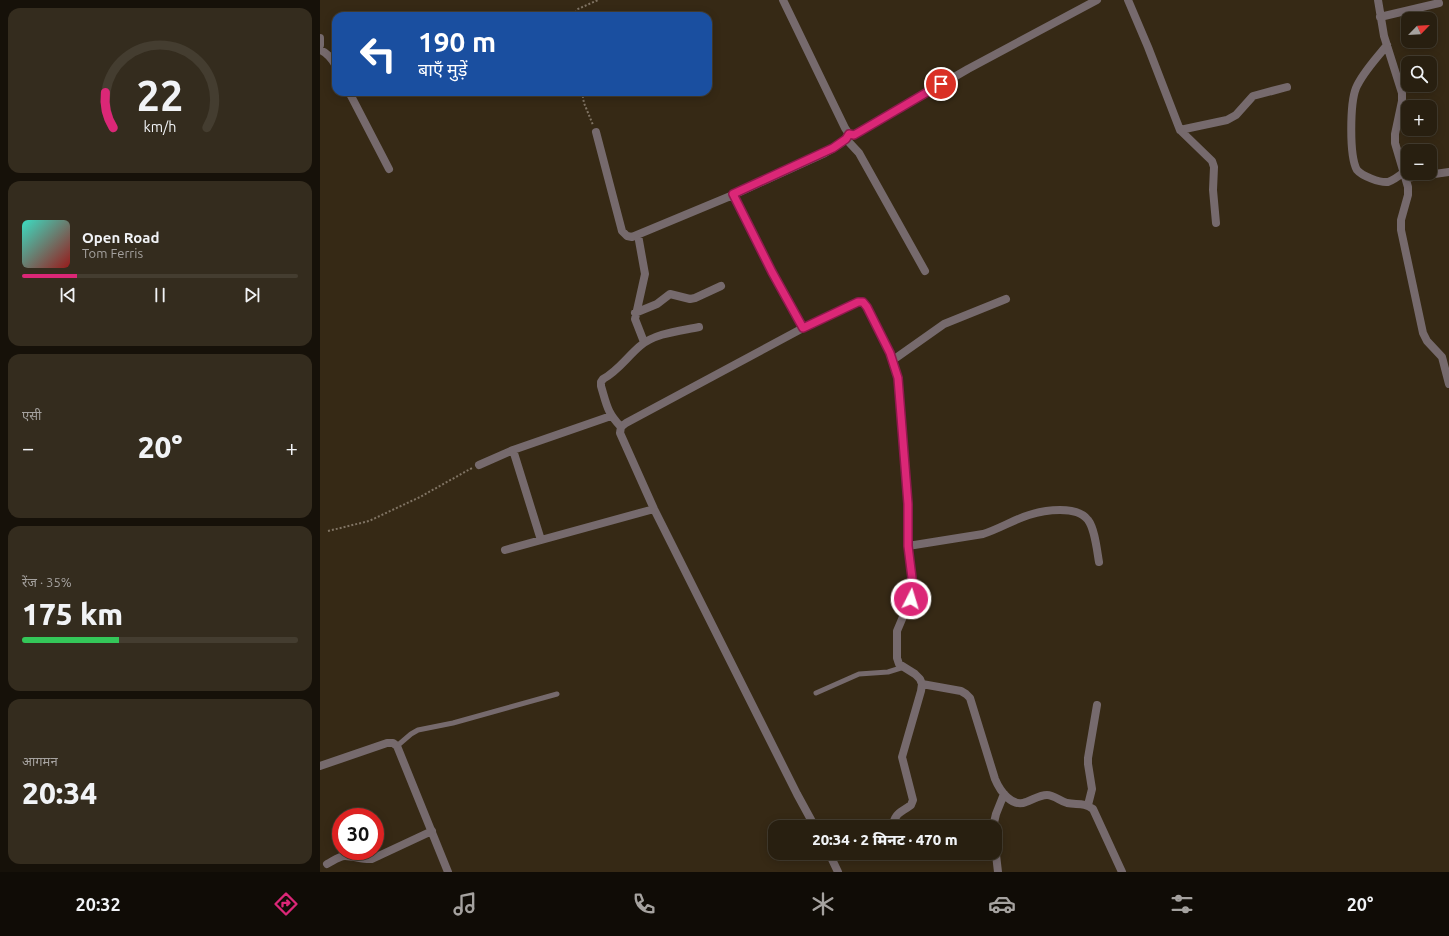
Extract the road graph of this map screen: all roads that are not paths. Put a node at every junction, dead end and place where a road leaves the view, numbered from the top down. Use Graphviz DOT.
graph roads {
  1 [pos="783,0"];
  2 [pos="1098,0"];
  3 [pos="1378,0"];
  4 [pos="1131,1"];
  5 [pos="1439,3"];
  6 [pos="1380,17"];
  7 [pos="320,38"];
  8 [pos="320,45"];
  9 [pos="1387,45"];
  10 [pos="320,50"];
  11 [pos="332,59"];
  12 [pos="1287,87"];
  13 [pos="351,96"];
  14 [pos="1180,130"];
  15 [pos="596,132"];
  16 [pos="848,136"];
  17 [pos="1401,162"];
  18 [pos="389,169"];
  19 [pos="1449,172"];
  20 [pos="1437,173"];
  21 [pos="1401,177"];
  22 [pos="1406,180"];
  23 [pos="733,194"];
  24 [pos="1216,224"];
  25 [pos="638,235"];
  26 [pos="925,271"];
  27 [pos="721,286"];
  28 [pos="1006,299"];
  29 [pos="635,313"];
  30 [pos="699,327"];
  31 [pos="803,328"];
  32 [pos="644,342"];
  33 [pos="893,360"];
  34 [pos="1449,384"];
  35 [pos="611,416"];
  36 [pos="621,427"];
  37 [pos="513,450"];
  38 [pos="479,465"];
  39 [pos="654,509"];
  40 [pos="541,540"];
  41 [pos="908,546"];
  42 [pos="505,550"];
  43 [pos="1099,562"];
  44 [pos="904,667"];
  45 [pos="922,684"];
  46 [pos="816,693"];
  47 [pos="557,694"];
  48 [pos="1097,706"];
  49 [pos="397,746"];
  50 [pos="320,766"];
  51 [pos="1004,794"];
  52 [pos="1088,805"];
  53 [pos="811,820"];
  54 [pos="894,820"];
  55 [pos="995,820"];
  56 [pos="432,831"];
  57 [pos="832,860"];
  58 [pos="997,860"];
  59 [pos="327,864"];
  60 [pos="448,872"];
  61 [pos="838,872"];
  62 [pos="998,872"];
  63 [pos="1122,872"];
  1 -- 16 [label="street"];
  2 -- 16 [label="street"];
  3 -- 6 [label="street"];
  4 -- 14 [label="street"];
  5 -- 6 [label="street"];
  6 -- 9 [label="street"];
  7 -- 8 [label="street"];
  9 -- 17 [label="street"];
  9 -- 21 [label="street"];
  10 -- 11 [label="street"];
  12 -- 14 [label="street"];
  13 -- 18 [label="street"];
  14 -- 24 [label="street"];
  15 -- 25 [label="street"];
  16 -- 23 [label="street"];
  16 -- 26 [label="street"];
  19 -- 20 [label="street"];
  22 -- 34 [label="street"];
  23 -- 25 [label="street"];
  23 -- 31 [label="street"];
  25 -- 29 [label="street"];
  27 -- 29 [label="street"];
  28 -- 33 [label="street"];
  29 -- 32 [label="street"];
  30 -- 32 [label="street"];
  31 -- 33 [label="street"];
  31 -- 36 [label="street"];
  32 -- 35 [label="street"];
  33 -- 41 [label="street"];
  35 -- 36 [label="street"];
  35 -- 37 [label="street"];
  36 -- 39 [label="street"];
  37 -- 38 [label="street"];
  37 -- 40 [label="street"];
  39 -- 40 [label="street"];
  39 -- 53 [label="street"];
  40 -- 42 [label="street"];
  41 -- 43 [label="street"];
  41 -- 44 [label="street"];
  44 -- 45 [label="street"];
  44 -- 46 [label="lane"];
  45 -- 51 [label="street"];
  45 -- 54 [label="street"];
  47 -- 49 [label="lane"];
  48 -- 52 [label="street"];
  49 -- 50 [label="street"];
  49 -- 56 [label="street"];
  51 -- 52 [label="street"];
  51 -- 55 [label="street"];
  52 -- 63 [label="street"];
  56 -- 59 [label="street"];
  56 -- 60 [label="street"];
  57 -- 61 [label="street"];
  58 -- 62 [label="street"];
}
